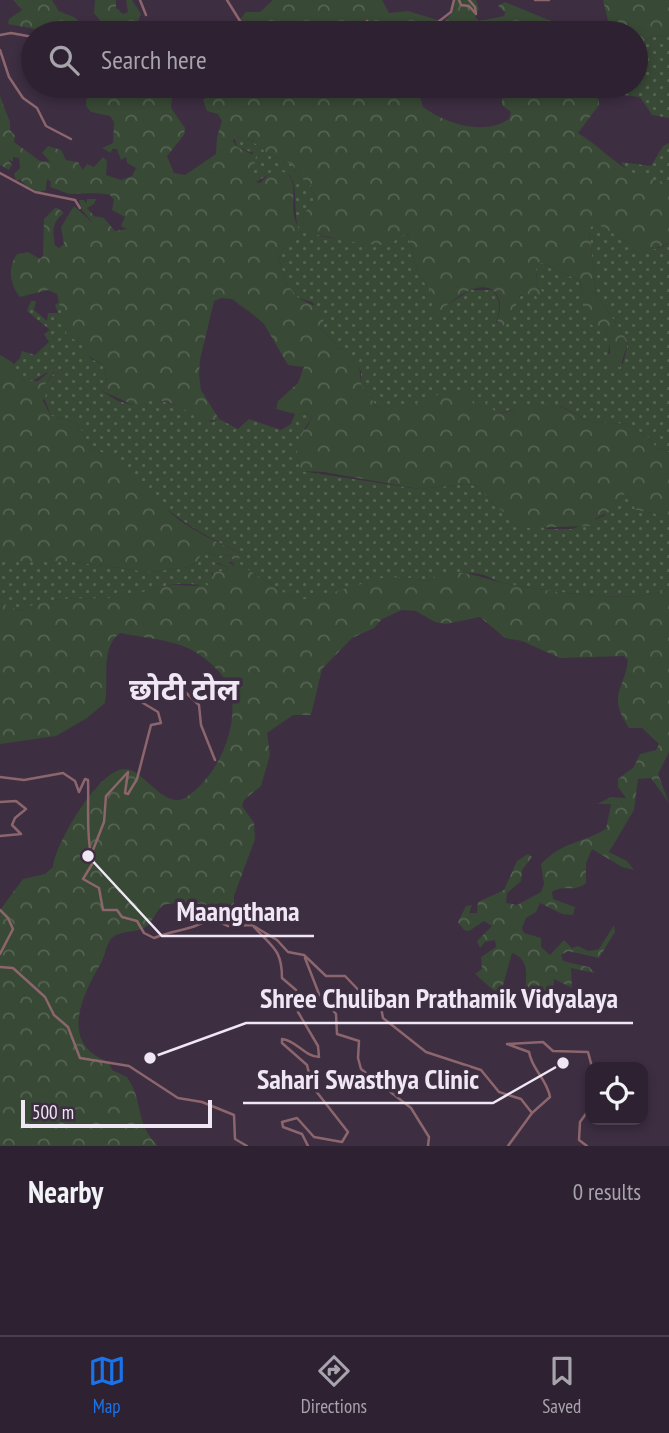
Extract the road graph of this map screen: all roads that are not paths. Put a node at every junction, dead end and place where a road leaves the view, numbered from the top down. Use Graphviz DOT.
graph roads {
  1 [pos="140,0"];
  2 [pos="227,0"];
  3 [pos="454,0"];
  4 [pos="459,0"];
  5 [pos="469,0"];
  6 [pos="535,0"];
  7 [pos="549,0"];
  8 [pos="146,15"];
  9 [pos="240,21"];
  10 [pos="439,21"];
  11 [pos="0,35"];
  12 [pos="21,35"];
  13 [pos="0,50"];
  14 [pos="21,95"];
  15 [pos="23,98"];
  16 [pos="71,139"];
  17 [pos="0,173"];
  18 [pos="80,208"];
  19 [pos="215,760"];
  20 [pos="0,777"];
  21 [pos="0,802"];
  22 [pos="0,836"];
  23 [pos="91,855"];
  24 [pos="0,910"];
  25 [pos="252,925"];
  26 [pos="0,954"];
  27 [pos="304,955"];
  28 [pos="0,967"];
  29 [pos="591,1062"];
  30 [pos="532,1113"];
  31 [pos="585,1116"];
  32 [pos="247,1146"];
  33 [pos="308,1146"];
  34 [pos="428,1146"];
  35 [pos="508,1146"];
  36 [pos="587,1146"];
  1 -- 8 [label="street"];
  2 -- 9 [label="street"];
  3 -- 10 [label="street"];
  4 -- 5 [label="street"];
  6 -- 7 [label="street"];
  11 -- 12 [label="street"];
  13 -- 14 [label="street"];
  15 -- 16 [label="street"];
  17 -- 18 [label="street"];
  19 -- 23 [label="street"];
  20 -- 23 [label="street"];
  21 -- 22 [label="street"];
  23 -- 25 [label="street"];
  24 -- 26 [label="street"];
  25 -- 27 [label="street"];
  25 -- 33 [label="street"];
  27 -- 30 [label="street"];
  27 -- 34 [label="street"];
  28 -- 32 [label="street"];
  29 -- 30 [label="street"];
  30 -- 35 [label="street"];
  31 -- 36 [label="street"];
}
